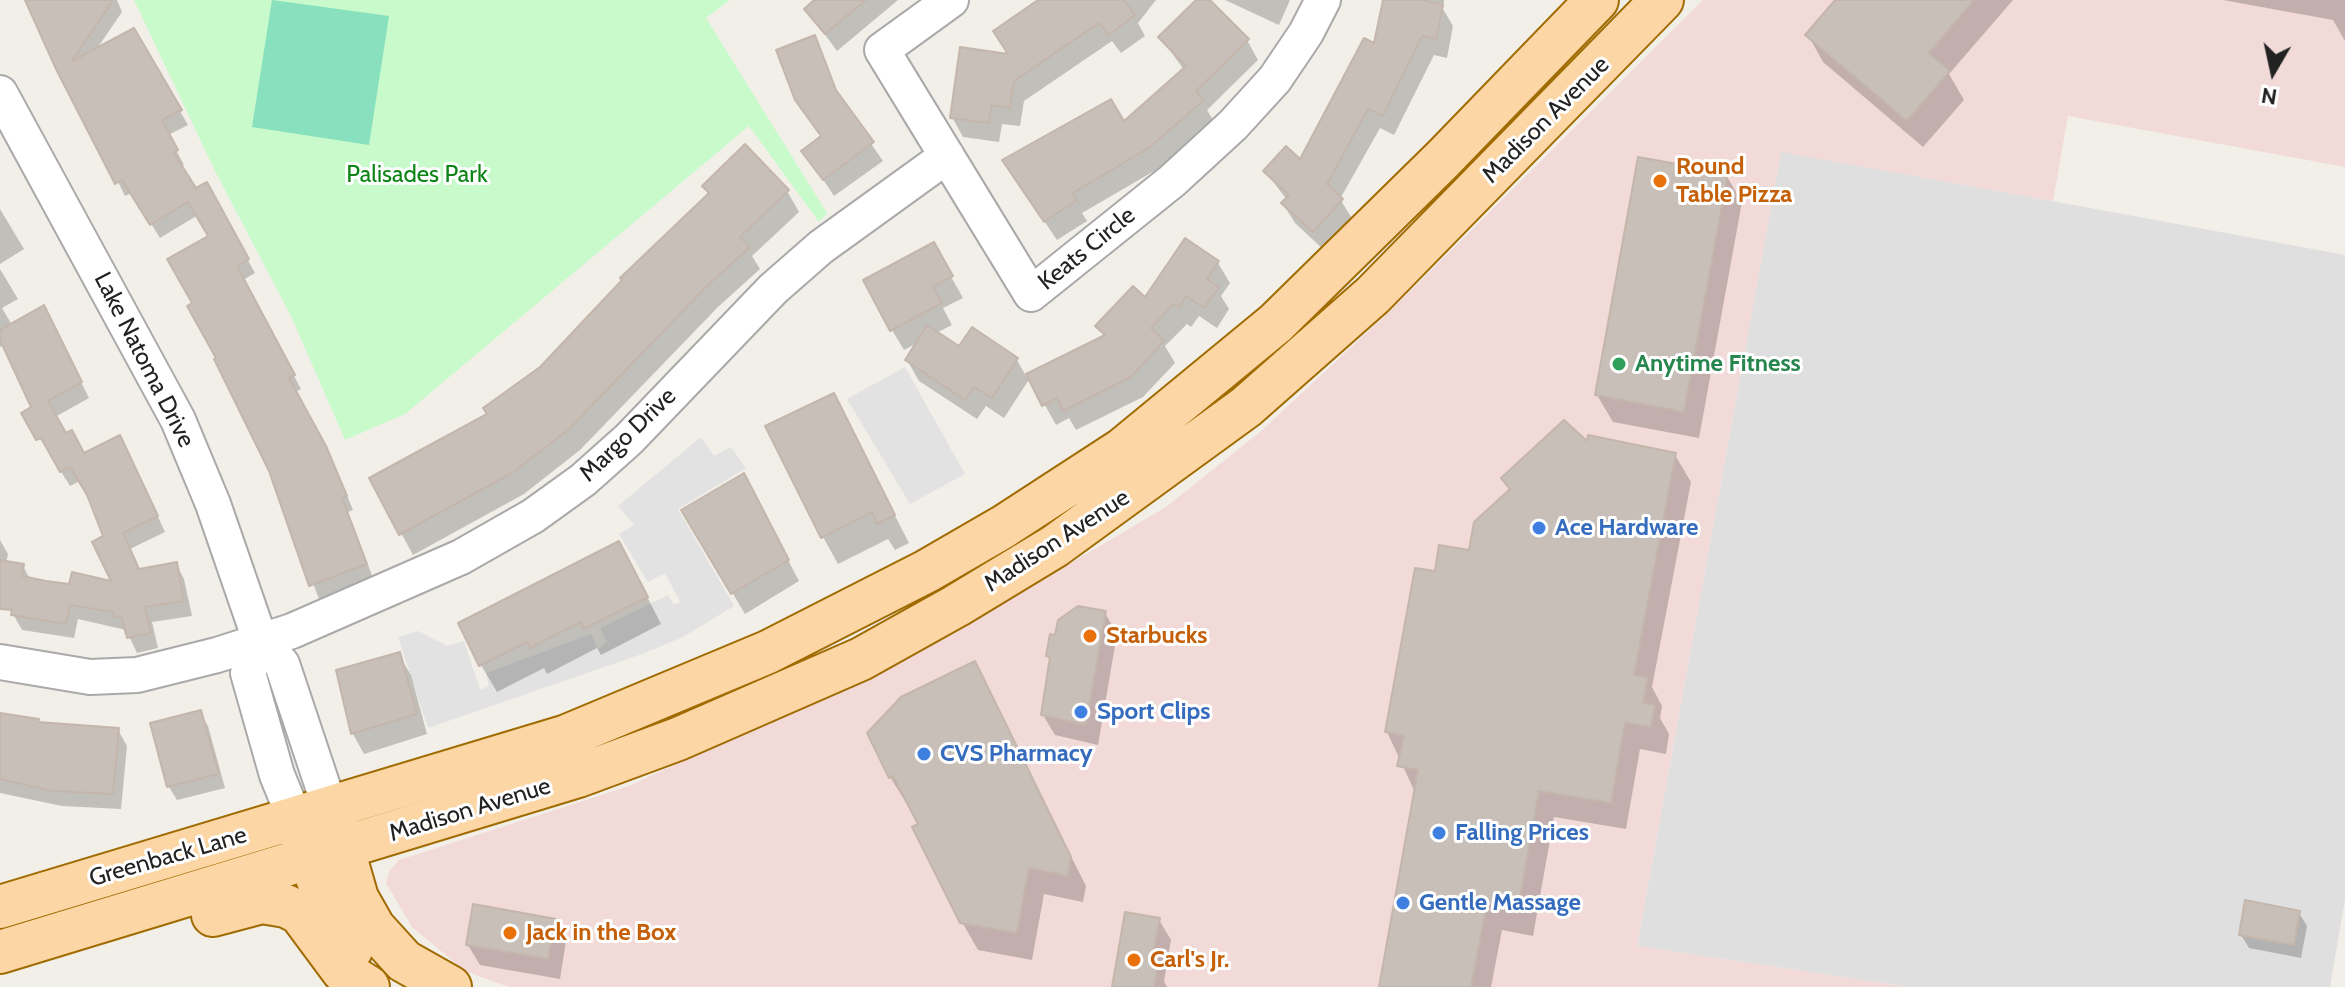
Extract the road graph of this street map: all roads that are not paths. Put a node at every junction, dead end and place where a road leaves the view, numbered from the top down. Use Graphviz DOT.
graph roads {
  1 [pos="951,0"];
  2 [pos="1323,0"];
  3 [pos="1597,0"];
  4 [pos="1662,0"];
  5 [pos="0,93"];
  6 [pos="947,156"];
  7 [pos="260,640"];
  8 [pos="0,662"];
  9 [pos="313,814"];
  10 [pos="327,854"];
  11 [pos="0,907"];
  12 [pos="85,925"];
  13 [pos="0,952"];
  14 [pos="400,978"];
  15 [pos="368,987"];
  16 [pos="450,987"];
  1 -- 6 [label="street, Keats Circle"];
  2 -- 6 [label="street, Keats Circle"];
  3 -- 9 [label="main road, Madison Avenue"];
  4 -- 10 [label="main road, Madison Avenue"];
  5 -- 7 [label="street, Lake Natoma Drive"];
  6 -- 7 [label="street, Margo Drive"];
  7 -- 8 [label="street, Margo Drive"];
  7 -- 9 [label="street"];
  9 -- 10 [label="main road"];
  9 -- 11 [label="main road, Greenback Lane"];
  10 -- 12 [label="main road, Greenback Lane"];
  10 -- 14 [label="main road"];
  12 -- 13 [label="main road, Greenback Lane"];
  12 -- 15 [label="main road"];
  14 -- 16 [label="main road"];
}
